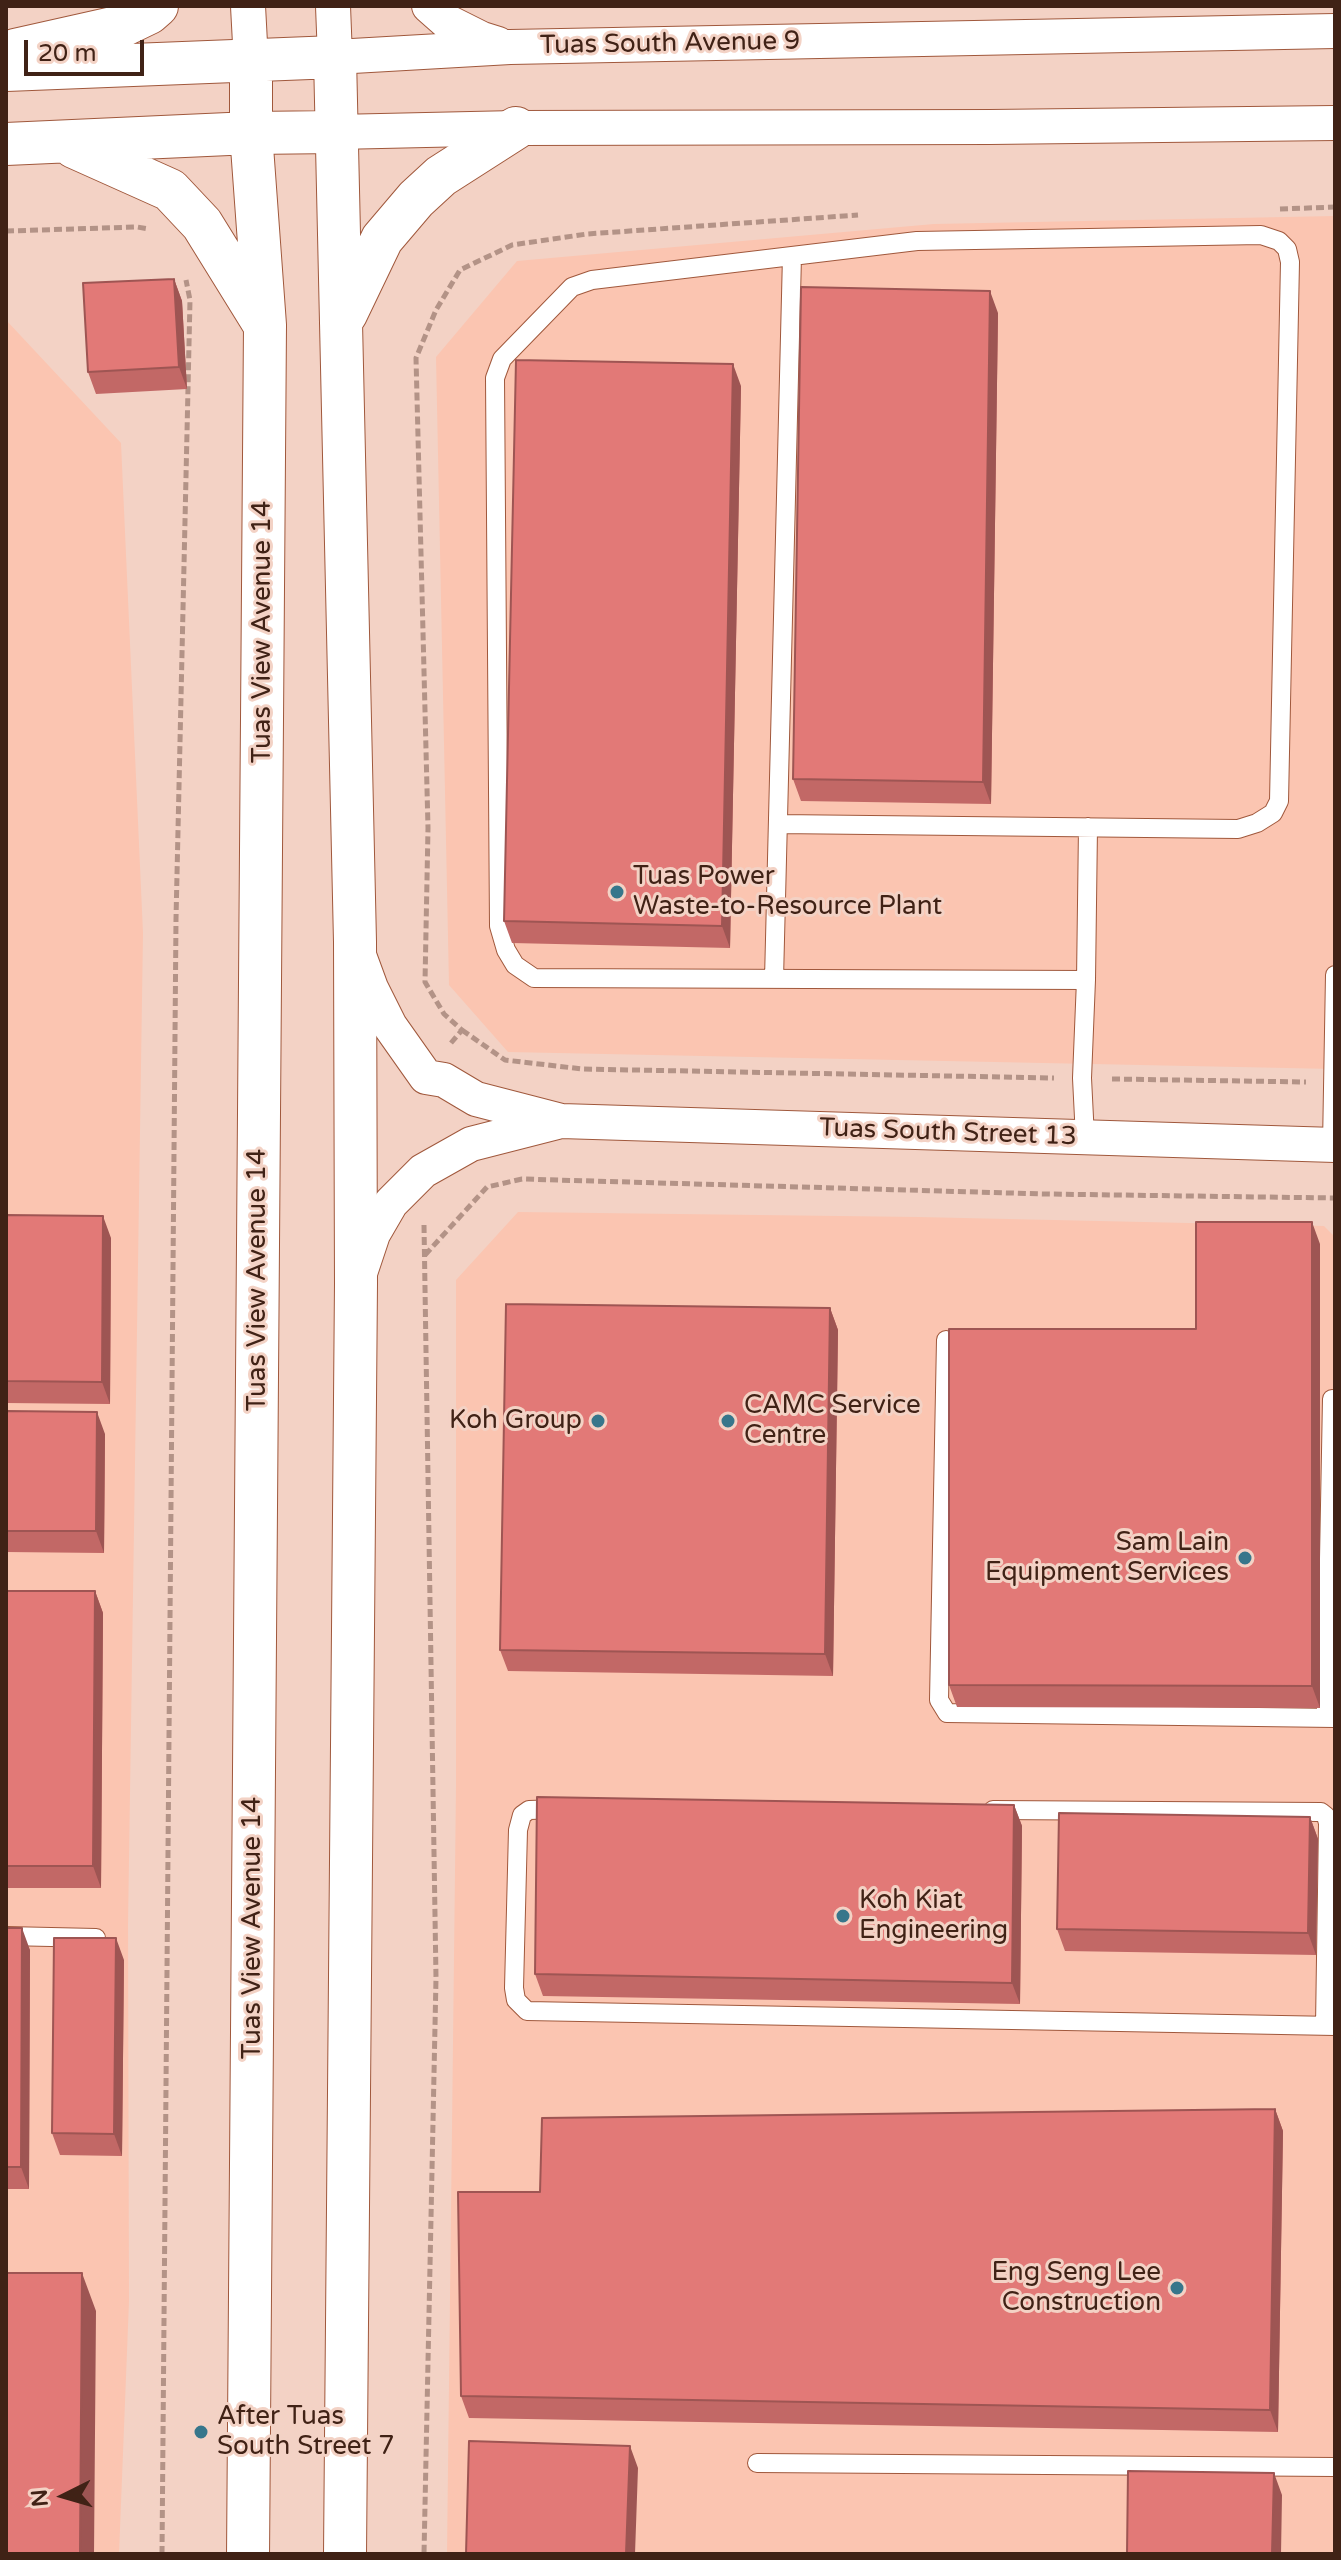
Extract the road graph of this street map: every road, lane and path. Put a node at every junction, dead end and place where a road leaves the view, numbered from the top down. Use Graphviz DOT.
graph roads {
  1 [pos="157,6"];
  2 [pos="248,6"];
  3 [pos="333,6"];
  4 [pos="429,6"];
  5 [pos="1335,31"];
  6 [pos="510,47"];
  7 [pos="6,52"];
  8 [pos="335,57"];
  9 [pos="251,62"];
  10 [pos="6,70"];
  11 [pos="1335,123"];
  12 [pos="516,128"];
  13 [pos="336,132"];
  14 [pos="251,133"];
  15 [pos="66,143"];
  16 [pos="6,144"];
  17 [pos="1335,207"];
  18 [pos="1265,209"];
  19 [pos="864,215"];
  20 [pos="150,230"];
  21 [pos="6,231"];
  22 [pos="792,256"];
  23 [pos="185,274"];
  24 [pos="343,321"];
  25 [pos="265,325"];
  26 [pos="778,824"];
  27 [pos="1088,827"];
  28 [pos="355,942"];
  29 [pos="1335,975"];
  30 [pos="774,979"];
  31 [pos="1086,980"];
  32 [pos="462,1030"];
  33 [pos="426,1077"];
  34 [pos="1082,1078"];
  35 [pos="1333,1083"];
  36 [pos="561,1121"];
  37 [pos="1085,1138"];
  38 [pos="1333,1145"];
  39 [pos="423,1171"];
  40 [pos="1327,1198"];
  41 [pos="1335,1198"];
  42 [pos="1335,1206"];
  43 [pos="425,1255"];
  44 [pos="356,1283"];
  45 [pos="946,1340"];
  46 [pos="1332,1399"];
  47 [pos="1331,1718"];
  48 [pos="573,1809"];
  49 [pos="981,1810"];
  50 [pos="6,1936"];
  51 [pos="96,1938"];
  52 [pos="1330,2026"];
  53 [pos="757,2463"];
  54 [pos="1335,2467"];
  55 [pos="162,2554"];
  56 [pos="248,2554"];
  57 [pos="345,2554"];
  58 [pos="424,2554"];
  1 -- 7 [label="street"];
  2 -- 9 [label="street, Tuas View Avenue 14"];
  3 -- 8 [label="street"];
  4 -- 6 [label="street"];
  5 -- 6 [label="street, Tuas South Avenue 9"];
  6 -- 8 [label="street, Tuas South Avenue 9"];
  8 -- 9 [label="street, Tuas South Avenue 9"];
  8 -- 13 [label="street"];
  9 -- 10 [label="street, Tuas South Avenue 9"];
  9 -- 14 [label="street, Tuas View Avenue 14"];
  11 -- 12 [label="street"];
  12 -- 13 [label="street"];
  12 -- 24 [label="street"];
  13 -- 14 [label="street"];
  13 -- 24 [label="street"];
  14 -- 15 [label="street"];
  14 -- 25 [label="street, Tuas View Avenue 14"];
  15 -- 16 [label="street"];
  15 -- 25 [label="street"];
  17 -- 18 [label="path"];
  19 -- 32 [label="path"];
  20 -- 21 [label="path"];
  22 -- 26 [label="lane"];
  22 -- 27 [label="lane"];
  22 -- 30 [label="lane"];
  23 -- 55 [label="path"];
  24 -- 28 [label="street"];
  25 -- 56 [label="street, Tuas View Avenue 14"];
  26 -- 27 [label="lane"];
  26 -- 30 [label="lane"];
  27 -- 31 [label="lane"];
  28 -- 33 [label="street"];
  28 -- 44 [label="street"];
  29 -- 35 [label="lane"];
  30 -- 31 [label="lane"];
  31 -- 34 [label="lane"];
  32 -- 33 [label="path"];
  32 -- 34 [label="path"];
  33 -- 36 [label="street, Tuas South Street 13"];
  34 -- 35 [label="path"];
  34 -- 37 [label="lane"];
  35 -- 38 [label="lane"];
  36 -- 37 [label="street, Tuas South Street 13"];
  36 -- 39 [label="street, Tuas South Street 13"];
  37 -- 38 [label="street, Tuas South Street 13"];
  39 -- 43 [label="path"];
  39 -- 44 [label="street, Tuas South Street 13"];
  40 -- 41 [label="path"];
  40 -- 42 [label="path"];
  40 -- 43 [label="path"];
  43 -- 58 [label="path"];
  44 -- 57 [label="street"];
  45 -- 47 [label="lane"];
  46 -- 47 [label="lane"];
  48 -- 52 [label="lane"];
  49 -- 52 [label="lane"];
  50 -- 51 [label="lane"];
  53 -- 54 [label="lane"];
}
